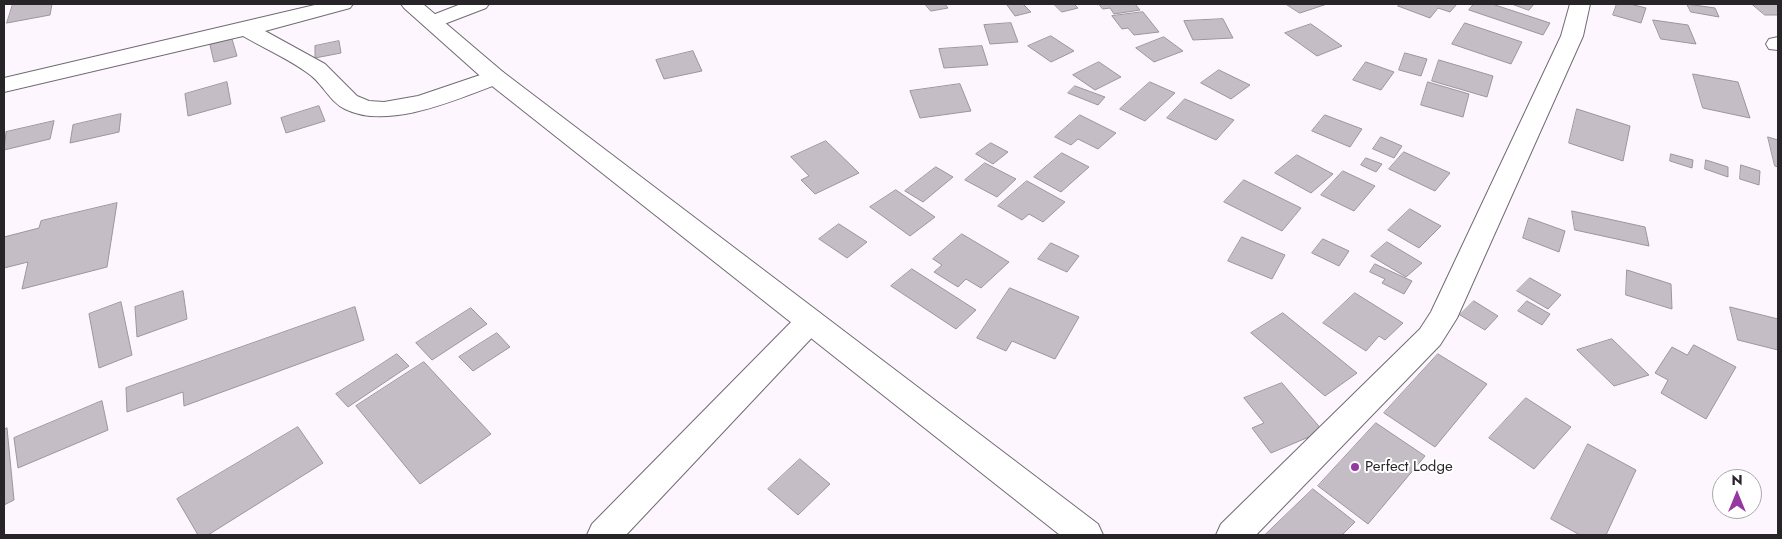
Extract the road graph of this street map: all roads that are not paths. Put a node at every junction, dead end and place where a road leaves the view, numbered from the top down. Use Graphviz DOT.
graph roads {
  1 [pos="343,4"];
  2 [pos="411,4"];
  3 [pos="479,4"];
  4 [pos="1580,4"];
  5 [pos="432,22"];
  6 [pos="246,29"];
  7 [pos="495,77"];
  8 [pos="4,85"];
  9 [pos="810,321"];
  10 [pos="604,535"];
  11 [pos="1086,535"];
  12 [pos="1233,535"];
  1 -- 6 [label="main road"];
  2 -- 5 [label="main road"];
  3 -- 5 [label="main road"];
  4 -- 12 [label="main road"];
  5 -- 7 [label="main road"];
  6 -- 7 [label="main road"];
  6 -- 8 [label="main road"];
  7 -- 9 [label="main road"];
  9 -- 10 [label="main road"];
  9 -- 11 [label="main road"];
}
